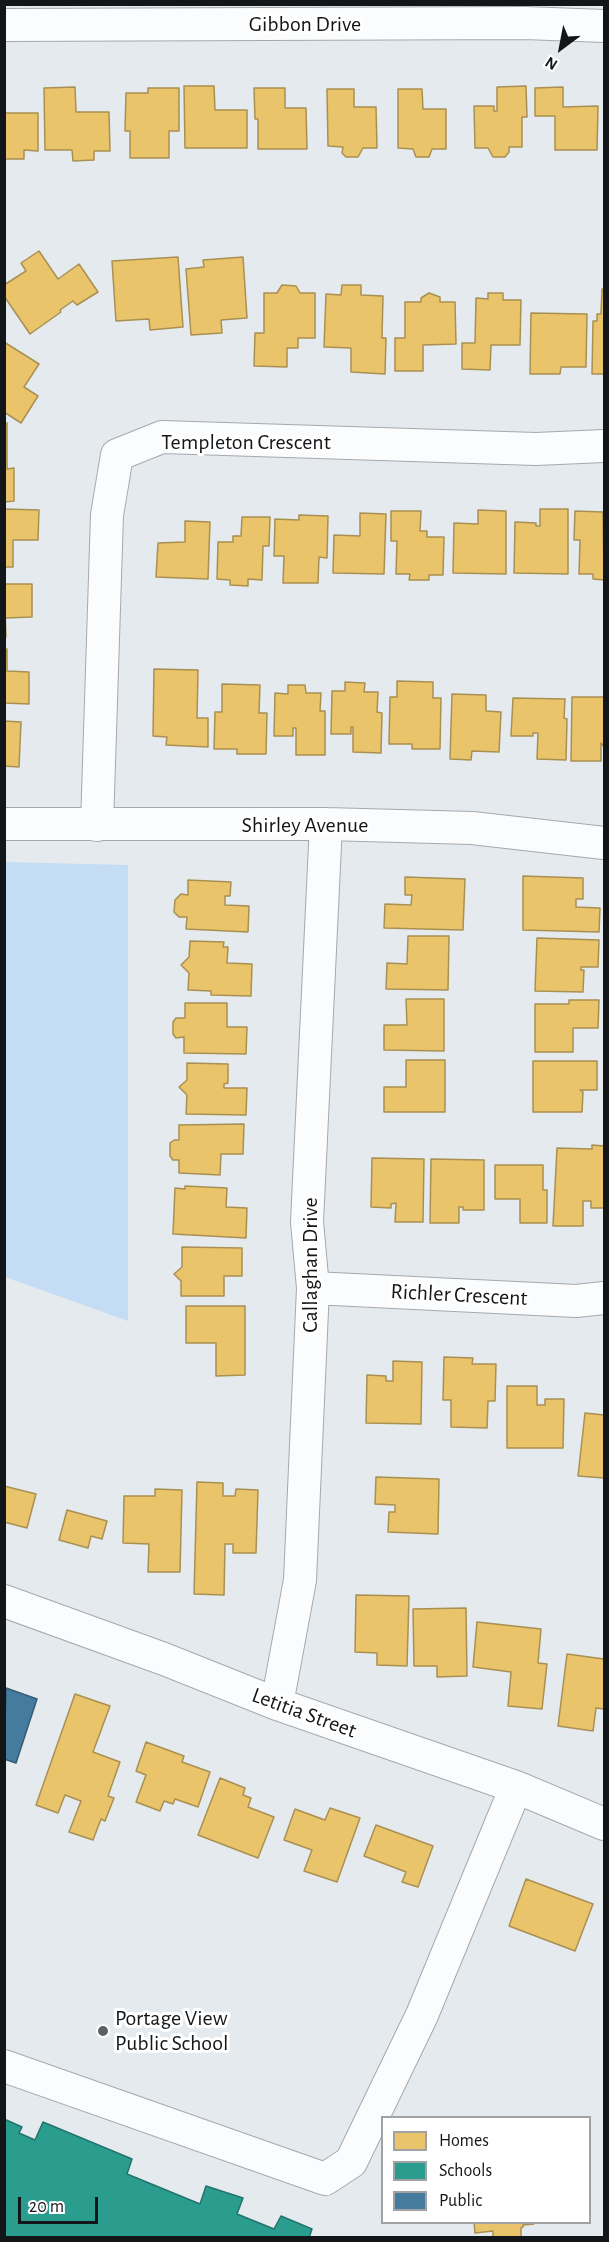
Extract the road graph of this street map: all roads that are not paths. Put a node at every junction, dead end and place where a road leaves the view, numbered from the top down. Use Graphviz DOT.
graph roads {
  1 [pos="4,25"];
  2 [pos="604,26"];
  3 [pos="604,446"];
  4 [pos="4,824"];
  5 [pos="326,824"];
  6 [pos="97,825"];
  7 [pos="604,843"];
  8 [pos="313,1288"];
  9 [pos="604,1298"];
  10 [pos="4,1601"];
  11 [pos="277,1704"];
  12 [pos="516,1787"];
  13 [pos="604,1824"];
  14 [pos="4,2066"];
  1 -- 2 [label="street, Gibbon Drive"];
  3 -- 6 [label="street, Templeton Crescent"];
  4 -- 6 [label="street, Shirley Avenue"];
  5 -- 6 [label="street, Shirley Avenue"];
  5 -- 7 [label="street, Shirley Avenue"];
  5 -- 8 [label="street, Callaghan Drive"];
  8 -- 9 [label="street, Richler Crescent"];
  8 -- 11 [label="street, Callaghan Drive"];
  10 -- 11 [label="street, Letitia Street"];
  11 -- 12 [label="street, Letitia Street"];
  12 -- 13 [label="street, Letitia Street"];
  12 -- 14 [label="street"];
}
